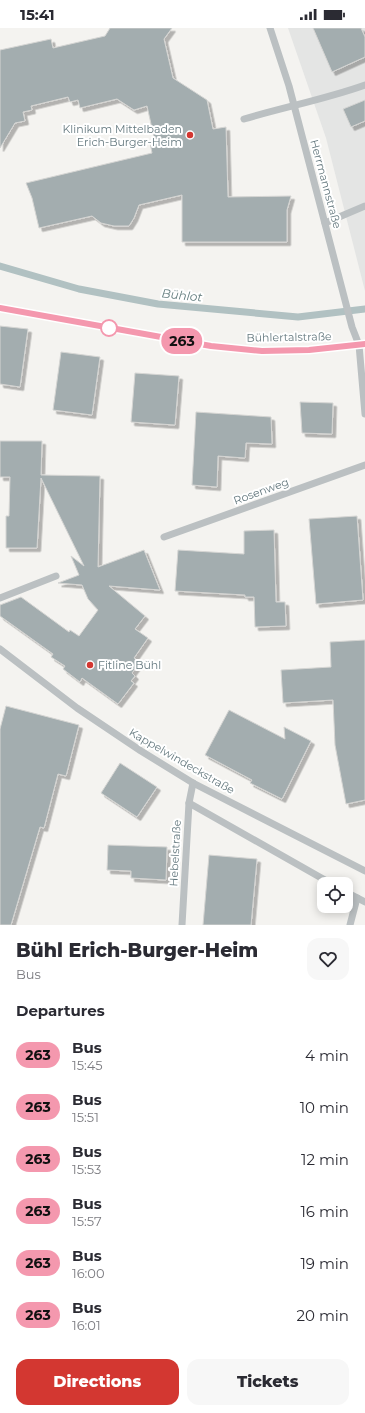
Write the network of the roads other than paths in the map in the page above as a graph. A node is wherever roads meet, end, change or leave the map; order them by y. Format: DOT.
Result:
graph roads {
  1 [pos="270,28"];
  2 [pos="365,84"];
  3 [pos="294,104"];
  4 [pos="244,119"];
  5 [pos="365,206"];
  6 [pos="325,222"];
  7 [pos="0,308"];
  8 [pos="362,345"];
  9 [pos="365,414"];
  10 [pos="365,465"];
  11 [pos="164,537"];
  12 [pos="56,576"];
  13 [pos="0,598"];
  14 [pos="0,649"];
  15 [pos="193,783"];
  16 [pos="189,803"];
  17 [pos="365,871"];
  18 [pos="320,877"];
  19 [pos="353,896"];
  20 [pos="357,898"];
  21 [pos="365,902"];
  22 [pos="182,925"];
  23 [pos="350,925"];
  1 -- 3 [label="street, Herrmannstraße"];
  2 -- 3 [label="street"];
  3 -- 4 [label="street"];
  3 -- 6 [label="street, Herrmannstraße"];
  5 -- 6 [label="street"];
  6 -- 8 [label="street, Herrmannstraße"];
  7 -- 8 [label="street, Bühlertalstraße"];
  8 -- 9 [label="street, Herrmannstraße"];
  10 -- 11 [label="street, Rosenweg"];
  12 -- 13 [label="street"];
  14 -- 15 [label="street, Kappelwindeckstraße"];
  15 -- 16 [label="street, Hebelstraße"];
  15 -- 17 [label="street, Kappelwindeckstraße"];
  16 -- 18 [label="street"];
  16 -- 22 [label="street, Hebelstraße"];
  19 -- 20 [label="street"];
  20 -- 21 [label="street"];
  20 -- 23 [label="street"];
}
